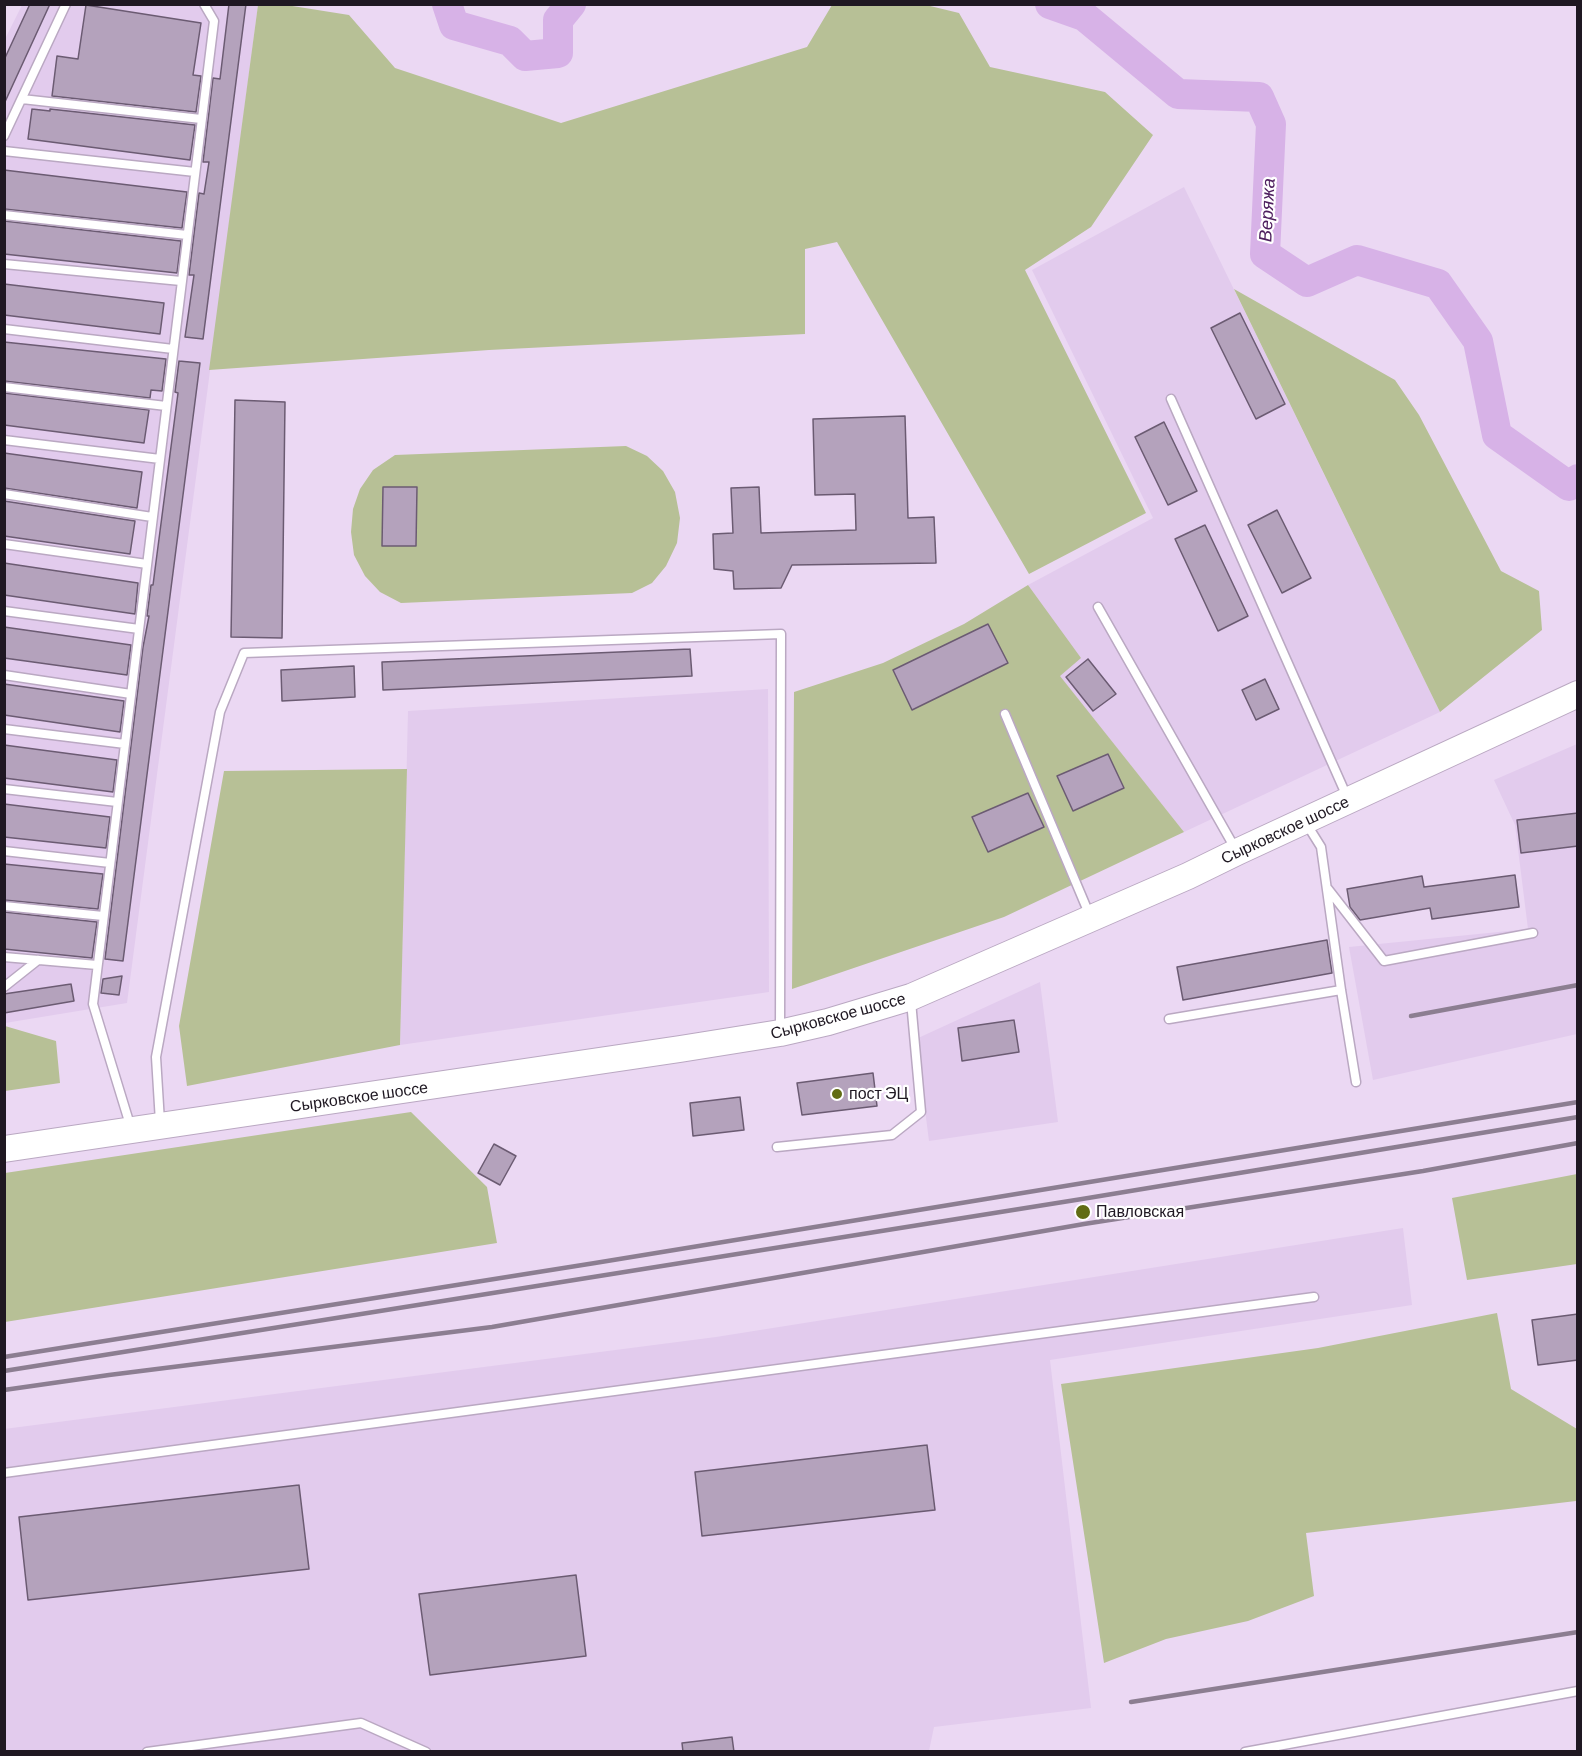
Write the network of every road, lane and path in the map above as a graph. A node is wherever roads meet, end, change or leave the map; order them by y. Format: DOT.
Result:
graph roads {
  1 [pos="66,4"];
  2 [pos="204,4"];
  3 [pos="22,99"];
  4 [pos="201,119"];
  5 [pos="4,136"];
  6 [pos="4,151"];
  7 [pos="195,172"];
  8 [pos="4,215"];
  9 [pos="187,235"];
  10 [pos="4,264"];
  11 [pos="181,281"];
  12 [pos="4,329"];
  13 [pos="173,349"];
  14 [pos="4,387"];
  15 [pos="1171,399"];
  16 [pos="166,406"];
  17 [pos="4,440"];
  18 [pos="160,459"];
  19 [pos="4,494"];
  20 [pos="152,517"];
  21 [pos="4,544"];
  22 [pos="147,564"];
  23 [pos="1098,607"];
  24 [pos="4,611"];
  25 [pos="138,629"];
  26 [pos="4,675"];
  27 [pos="131,694"];
  28 [pos="1578,694"];
  29 [pos="1005,714"];
  30 [pos="4,729"];
  31 [pos="124,744"];
  32 [pos="4,789"];
  33 [pos="1349,800"];
  34 [pos="117,802"];
  35 [pos="1305,820"];
  36 [pos="4,851"];
  37 [pos="1237,852"];
  38 [pos="110,863"];
  39 [pos="1327,887"];
  40 [pos="4,906"];
  41 [pos="103,916"];
  42 [pos="1091,918"];
  43 [pos="1533,933"];
  44 [pos="4,957"];
  45 [pos="38,960"];
  46 [pos="97,965"];
  47 [pos="4,987"];
  48 [pos="1341,990"];
  49 [pos="911,997"];
  50 [pos="1169,1019"];
  51 [pos="780,1033"];
  52 [pos="1356,1082"];
  53 [pos="161,1126"];
  54 [pos="132,1130"];
  55 [pos="777,1147"];
  56 [pos="4,1149"];
  57 [pos="1314,1297"];
  58 [pos="4,1473"];
  59 [pos="1578,1690"];
  60 [pos="147,1752"];
  61 [pos="426,1752"];
  62 [pos="1245,1752"];
  1 -- 3 [label="lane"];
  2 -- 4 [label="lane"];
  3 -- 4 [label="lane"];
  3 -- 5 [label="lane"];
  4 -- 7 [label="lane"];
  6 -- 7 [label="lane"];
  7 -- 9 [label="lane"];
  8 -- 9 [label="lane"];
  9 -- 11 [label="lane"];
  10 -- 11 [label="lane"];
  11 -- 13 [label="lane"];
  12 -- 13 [label="lane"];
  13 -- 16 [label="lane"];
  14 -- 16 [label="lane"];
  15 -- 33 [label="lane"];
  16 -- 18 [label="lane"];
  17 -- 18 [label="lane"];
  18 -- 20 [label="lane"];
  19 -- 20 [label="lane"];
  20 -- 22 [label="lane"];
  21 -- 22 [label="lane"];
  22 -- 25 [label="lane"];
  23 -- 37 [label="lane"];
  24 -- 25 [label="lane"];
  25 -- 27 [label="lane"];
  26 -- 27 [label="lane"];
  27 -- 31 [label="lane"];
  28 -- 33 [label="main road, Сырковское шоссе"];
  29 -- 42 [label="lane"];
  30 -- 31 [label="lane"];
  31 -- 34 [label="lane"];
  32 -- 34 [label="lane"];
  33 -- 35 [label="main road, Сырковское шоссе"];
  34 -- 38 [label="lane"];
  35 -- 37 [label="main road, Сырковское шоссе"];
  35 -- 39 [label="lane"];
  36 -- 38 [label="lane"];
  37 -- 42 [label="main road, Сырковское шоссе"];
  38 -- 41 [label="lane"];
  39 -- 43 [label="lane"];
  39 -- 48 [label="lane"];
  40 -- 41 [label="lane"];
  41 -- 46 [label="lane"];
  42 -- 49 [label="main road, Сырковское шоссе"];
  44 -- 45 [label="lane"];
  45 -- 46 [label="lane"];
  45 -- 47 [label="lane"];
  46 -- 54 [label="lane"];
  48 -- 50 [label="lane"];
  48 -- 52 [label="lane"];
  49 -- 51 [label="main road, Сырковское шоссе"];
  49 -- 55 [label="lane"];
  51 -- 53 [label="main road, Сырковское шоссе"];
  51 -- 53 [label="lane"];
  53 -- 54 [label="main road, Сырковское шоссе"];
  54 -- 56 [label="main road, Сырковское шоссе"];
  57 -- 58 [label="lane"];
  59 -- 62 [label="lane"];
  60 -- 61 [label="lane"];
}
